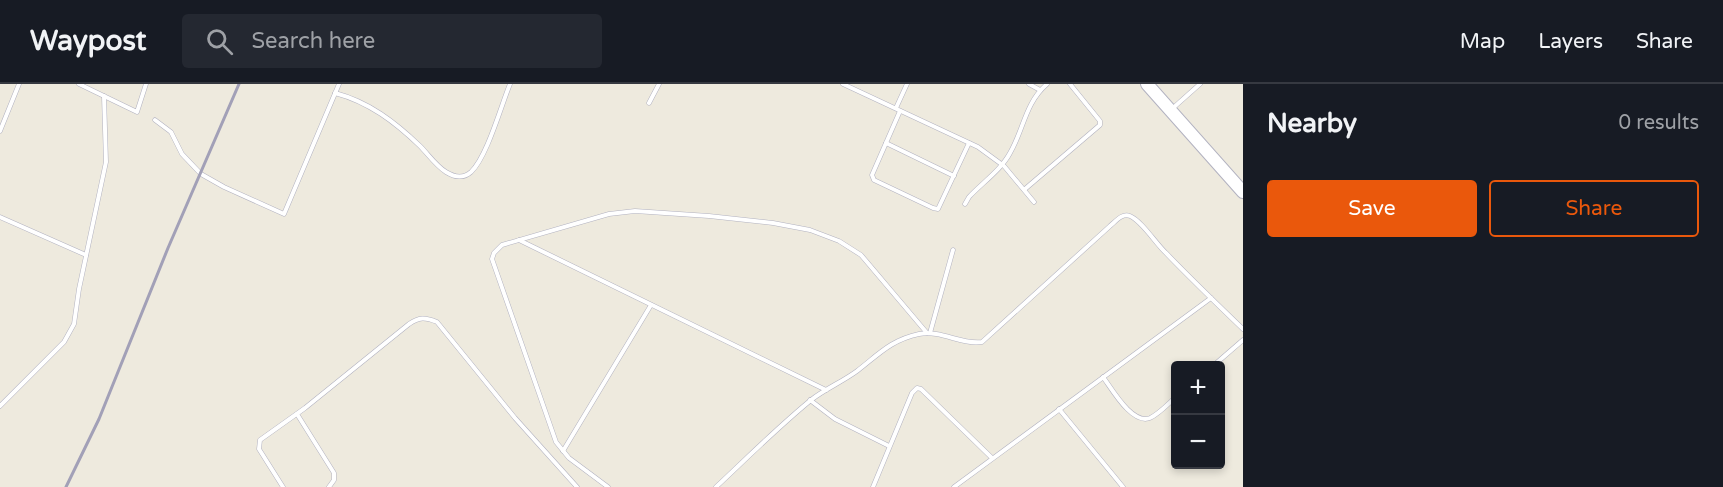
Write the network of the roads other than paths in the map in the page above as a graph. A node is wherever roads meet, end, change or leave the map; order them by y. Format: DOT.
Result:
graph roads {
  1 [pos="19,84"];
  2 [pos="79,84"];
  3 [pos="146,84"];
  4 [pos="339,84"];
  5 [pos="510,84"];
  6 [pos="659,84"];
  7 [pos="843,84"];
  8 [pos="907,84"];
  9 [pos="1029,84"];
  10 [pos="1047,84"];
  11 [pos="1070,84"];
  12 [pos="1147,84"];
  13 [pos="1200,84"];
  14 [pos="1040,90"];
  15 [pos="335,93"];
  16 [pos="104,96"];
  17 [pos="650,104"];
  18 [pos="898,110"];
  19 [pos="1170,110"];
  20 [pos="155,120"];
  21 [pos="0,131"];
  22 [pos="886,143"];
  23 [pos="969,144"];
  24 [pos="1002,164"];
  25 [pos="954,176"];
  26 [pos="1025,189"];
  27 [pos="1243,192"];
  28 [pos="1035,202"];
  29 [pos="965,204"];
  30 [pos="0,217"];
  31 [pos="519,240"];
  32 [pos="953,250"];
  33 [pos="86,255"];
  34 [pos="1210,298"];
  35 [pos="651,304"];
  36 [pos="1243,329"];
  37 [pos="928,333"];
  38 [pos="1243,340"];
  39 [pos="1219,361"];
  40 [pos="1103,377"];
  41 [pos="826,390"];
  42 [pos="810,400"];
  43 [pos="1171,401"];
  44 [pos="0,406"];
  45 [pos="1059,409"];
  46 [pos="297,414"];
  47 [pos="889,446"];
  48 [pos="563,451"];
  49 [pos="992,458"];
  50 [pos="283,487"];
  51 [pos="328,487"];
  52 [pos="576,487"];
  53 [pos="608,487"];
  54 [pos="716,487"];
  55 [pos="873,487"];
  56 [pos="954,487"];
  57 [pos="1123,487"];
  1 -- 21 [label="lane"];
  2 -- 16 [label="lane"];
  3 -- 16 [label="lane"];
  4 -- 15 [label="lane"];
  5 -- 15 [label="lane"];
  6 -- 17 [label="lane"];
  7 -- 18 [label="lane"];
  8 -- 18 [label="lane"];
  9 -- 14 [label="lane"];
  10 -- 14 [label="lane"];
  11 -- 26 [label="lane"];
  12 -- 19 [label="street"];
  13 -- 19 [label="lane"];
  14 -- 24 [label="lane"];
  15 -- 20 [label="lane"];
  16 -- 33 [label="lane"];
  18 -- 22 [label="lane"];
  18 -- 23 [label="lane"];
  19 -- 27 [label="street"];
  22 -- 25 [label="lane"];
  22 -- 25 [label="lane"];
  23 -- 24 [label="lane"];
  23 -- 25 [label="lane"];
  24 -- 26 [label="lane"];
  24 -- 29 [label="lane"];
  26 -- 28 [label="lane"];
  30 -- 33 [label="lane"];
  31 -- 35 [label="lane"];
  31 -- 37 [label="lane"];
  31 -- 48 [label="lane"];
  32 -- 37 [label="lane"];
  33 -- 44 [label="lane"];
  34 -- 36 [label="lane"];
  34 -- 37 [label="lane"];
  34 -- 40 [label="lane"];
  35 -- 41 [label="lane"];
  35 -- 48 [label="lane"];
  37 -- 41 [label="lane"];
  38 -- 39 [label="lane"];
  40 -- 43 [label="lane"];
  40 -- 45 [label="lane"];
  41 -- 42 [label="lane"];
  42 -- 47 [label="lane"];
  42 -- 54 [label="lane"];
  45 -- 49 [label="lane"];
  45 -- 57 [label="lane"];
  46 -- 50 [label="lane"];
  46 -- 51 [label="lane"];
  46 -- 52 [label="lane"];
  47 -- 49 [label="lane"];
  47 -- 55 [label="lane"];
  48 -- 53 [label="lane"];
  49 -- 56 [label="lane"];
}
